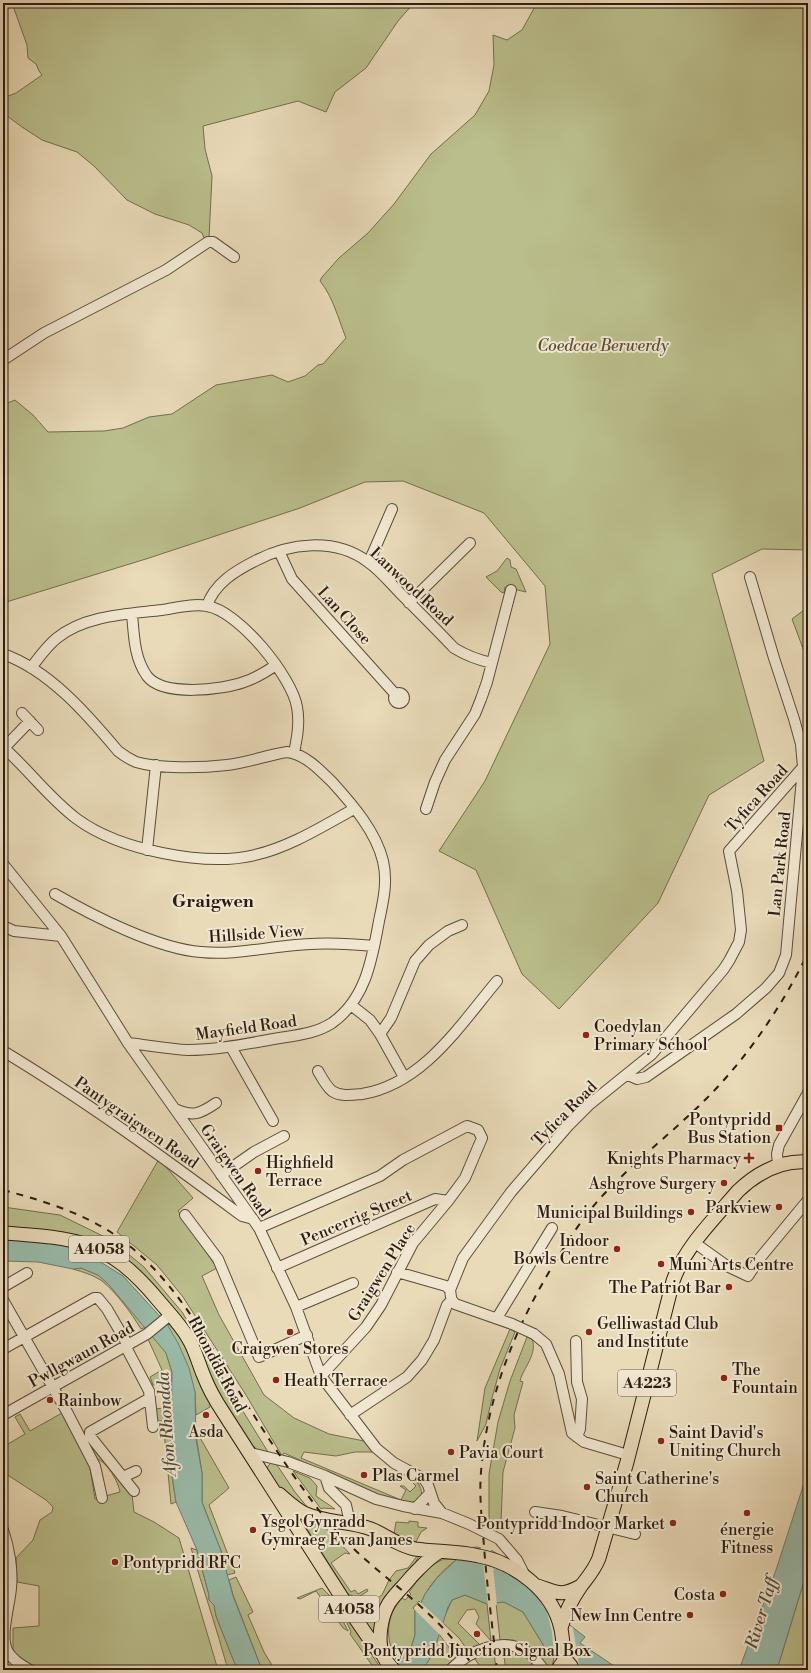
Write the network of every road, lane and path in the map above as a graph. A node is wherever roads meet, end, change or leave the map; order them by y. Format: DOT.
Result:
graph roads {
  1 [pos="234,256"];
  2 [pos="3,360"];
  3 [pos="392,509"];
  4 [pos="470,543"];
  5 [pos="279,551"];
  6 [pos="369,562"];
  7 [pos="750,577"];
  8 [pos="511,590"];
  9 [pos="409,602"];
  10 [pos="207,606"];
  11 [pos="132,614"];
  12 [pos="3,654"];
  13 [pos="492,663"];
  14 [pos="276,665"];
  15 [pos="31,668"];
  16 [pos="396,694"];
  17 [pos="22,713"];
  18 [pos="30,721"];
  19 [pos="38,730"];
  20 [pos="3,748"];
  21 [pos="294,753"];
  22 [pos="156,765"];
  23 [pos="803,767"];
  24 [pos="354,809"];
  25 [pos="426,809"];
  26 [pos="147,850"];
  27 [pos="3,864"];
  28 [pos="55,894"];
  29 [pos="462,925"];
  30 [pos="3,926"];
  31 [pos="61,936"];
  32 [pos="374,946"];
  33 [pos="497,981"];
  34 [pos="353,1002"];
  35 [pos="380,1034"];
  36 [pos="128,1043"];
  37 [pos="231,1046"];
  38 [pos="3,1051"];
  39 [pos="318,1071"];
  40 [pos="628,1075"];
  41 [pos="404,1077"];
  42 [pos="808,1093"];
  43 [pos="216,1103"];
  44 [pos="174,1109"];
  45 [pos="273,1121"];
  46 [pos="284,1136"];
  47 [pos="808,1155"];
  48 [pos="808,1162"];
  49 [pos="778,1165"];
  50 [pos="221,1175"];
  51 [pos="808,1200"];
  52 [pos="448,1201"];
  53 [pos="185,1215"];
  54 [pos="253,1220"];
  55 [pos="259,1228"];
  56 [pos="552,1228"];
  57 [pos="3,1233"];
  58 [pos="695,1243"];
  59 [pos="277,1268"];
  60 [pos="397,1272"];
  61 [pos="27,1273"];
  62 [pos="353,1283"];
  63 [pos="3,1287"];
  64 [pos="451,1295"];
  65 [pos="3,1300"];
  66 [pos="296,1307"];
  67 [pos="168,1317"];
  68 [pos="497,1318"];
  69 [pos="306,1335"];
  70 [pos="24,1337"];
  71 [pos="576,1341"];
  72 [pos="127,1345"];
  73 [pos="3,1349"];
  74 [pos="321,1376"];
  75 [pos="52,1387"];
  76 [pos="150,1398"];
  77 [pos="3,1415"];
  78 [pos="350,1415"];
  79 [pos="152,1428"];
  80 [pos="577,1438"];
  81 [pos="250,1453"];
  82 [pos="628,1455"];
  83 [pos="270,1457"];
  84 [pos="136,1471"];
  85 [pos="261,1471"];
  86 [pos="325,1476"];
  87 [pos="123,1477"];
  88 [pos="270,1487"];
  89 [pos="134,1491"];
  90 [pos="430,1493"];
  91 [pos="102,1498"];
  92 [pos="415,1509"];
  93 [pos="535,1512"];
  94 [pos="442,1513"];
  95 [pos="350,1523"];
  96 [pos="608,1527"];
  97 [pos="3,1532"];
  98 [pos="634,1534"];
  99 [pos="439,1552"];
  100 [pos="524,1573"];
  101 [pos="7,1581"];
  102 [pos="581,1586"];
  103 [pos="541,1587"];
  104 [pos="562,1624"];
  105 [pos="4,1649"];
  106 [pos="383,1655"];
  107 [pos="562,1665"];
  108 [pos="538,1667"];
  109 [pos="392,1668"];
  110 [pos="30,1670"];
  111 [pos="450,1670"];
  112 [pos="572,1670"];
  1 -- 2 [label="street"];
  3 -- 6 [label="street"];
  4 -- 9 [label="street"];
  5 -- 6 [label="street, Lanwood Road"];
  5 -- 10 [label="street, Lanwood Road"];
  5 -- 16 [label="street, Lan Close"];
  6 -- 9 [label="street, Lanwood Road"];
  7 -- 23 [label="street, Lan Park Road"];
  8 -- 13 [label="street"];
  9 -- 13 [label="street, Lanwood Road"];
  10 -- 11 [label="street"];
  10 -- 14 [label="street"];
  11 -- 14 [label="street"];
  11 -- 15 [label="street"];
  12 -- 15 [label="street"];
  13 -- 25 [label="street"];
  14 -- 21 [label="street"];
  15 -- 22 [label="street"];
  17 -- 18 [label="street"];
  18 -- 19 [label="street"];
  18 -- 20 [label="street"];
  20 -- 26 [label="street"];
  21 -- 22 [label="street"];
  21 -- 24 [label="street"];
  22 -- 26 [label="street"];
  23 -- 40 [label="street, Tyfica Road"];
  23 -- 40 [label="street, Lan Park Road"];
  24 -- 26 [label="street"];
  24 -- 32 [label="street"];
  27 -- 31 [label="street, Graigwen Road"];
  28 -- 32 [label="street, Hillside View"];
  29 -- 35 [label="street"];
  30 -- 31 [label="street"];
  31 -- 36 [label="street, Graigwen Road"];
  32 -- 34 [label="street"];
  33 -- 41 [label="street"];
  34 -- 35 [label="street"];
  34 -- 37 [label="street, Mayfield Road"];
  35 -- 41 [label="street"];
  36 -- 37 [label="street, Mayfield Road"];
  36 -- 44 [label="street, Graigwen Road"];
  37 -- 45 [label="street"];
  38 -- 54 [label="street, Pantygraigwen Road"];
  39 -- 41 [label="street"];
  40 -- 64 [label="street, Tyfica Road"];
  42 -- 49 [label="street"];
  43 -- 44 [label="street"];
  44 -- 50 [label="street, Graigwen Road"];
  46 -- 50 [label="street"];
  47 -- 49 [label="main road"];
  48 -- 49 [label="main road, A4223"];
  49 -- 58 [label="main road, A4223"];
  50 -- 54 [label="street, Graigwen Road"];
  51 -- 58 [label="street"];
  52 -- 55 [label="street, Graigwen Place"];
  52 -- 59 [label="street, Pencerrig Street"];
  52 -- 60 [label="street, Graigwen Place"];
  53 -- 69 [label="street"];
  54 -- 55 [label="street, Graigwen Road"];
  55 -- 59 [label="street, Graigwen Road"];
  56 -- 68 [label="street"];
  57 -- 67 [label="main road, Rhondda Road / A4058"];
  58 -- 82 [label="main road, A4223"];
  59 -- 66 [label="street, Graigwen Road"];
  60 -- 64 [label="street"];
  60 -- 74 [label="street, Graigwen Place"];
  61 -- 63 [label="street"];
  62 -- 66 [label="street"];
  64 -- 68 [label="street"];
  64 -- 78 [label="street, Tyfica Road"];
  65 -- 70 [label="street"];
  66 -- 69 [label="street, Graigwen Road"];
  67 -- 72 [label="street, Pwllgwaun Road"];
  67 -- 81 [label="main road, Rhondda Road / A4058"];
  68 -- 80 [label="street, bridge"];
  69 -- 74 [label="street, Graigwen Road"];
  70 -- 72 [label="street"];
  70 -- 73 [label="street"];
  70 -- 75 [label="street"];
  71 -- 80 [label="street"];
  72 -- 75 [label="street, Pwllgwaun Road"];
  72 -- 76 [label="street"];
  74 -- 78 [label="street, Graigwen Road"];
  75 -- 77 [label="street, Pwllgwaun Road"];
  75 -- 91 [label="street"];
  76 -- 79 [label="street"];
  76 -- 87 [label="street"];
  78 -- 90 [label="street, Graigwen Road"];
  80 -- 82 [label="street"];
  81 -- 83 [label="street"];
  81 -- 85 [label="main road, Rhondda Road / A4058"];
  82 -- 96 [label="main road, A4223"];
  83 -- 85 [label="street"];
  83 -- 86 [label="street"];
  84 -- 87 [label="street"];
  85 -- 88 [label="main road, Rhondda Road / A4058"];
  86 -- 92 [label="street"];
  86 -- 95 [label="street"];
  87 -- 89 [label="street"];
  88 -- 95 [label="main road, A4058"];
  88 -- 106 [label="main road, Rhondda Road / A4058"];
  90 -- 92 [label="street"];
  90 -- 94 [label="street, Graigwen Road"];
  92 -- 94 [label="street"];
  93 -- 96 [label="street"];
  94 -- 100 [label="street"];
  95 -- 99 [label="main road, A4058"];
  96 -- 98 [label="street"];
  96 -- 102 [label="main road, A4223"];
  97 -- 101 [label="street"];
  99 -- 100 [label="main road"];
  99 -- 106 [label="main road"];
  100 -- 103 [label="main road"];
  101 -- 105 [label="street"];
  102 -- 103 [label="main road, A4223"];
  102 -- 104 [label="main road, A4223"];
  103 -- 104 [label="main road"];
  104 -- 107 [label="main road"];
  105 -- 110 [label="street"];
  106 -- 109 [label="main road, Rhondda Road"];
  107 -- 112 [label="main road"];
  108 -- 111 [label="street"];
}
